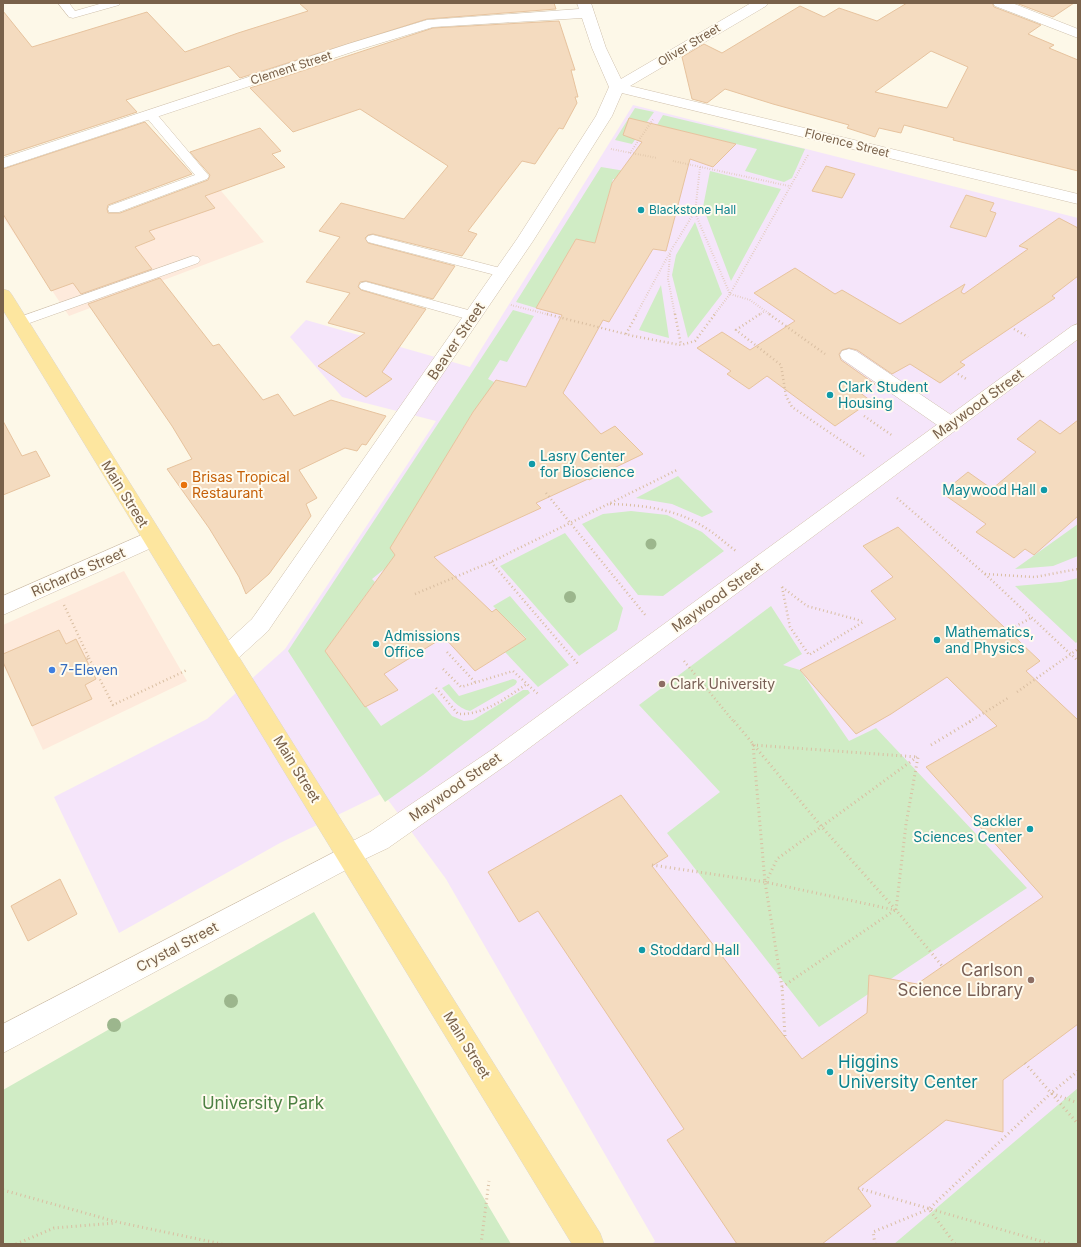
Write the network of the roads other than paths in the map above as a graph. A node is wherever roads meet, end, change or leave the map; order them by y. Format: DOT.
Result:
graph roads {
  1 [pos="63,3"];
  2 [pos="115,3"];
  3 [pos="761,3"];
  4 [pos="1000,3"];
  5 [pos="585,8"];
  6 [pos="1078,34"];
  7 [pos="617,87"];
  8 [pos="151,115"];
  9 [pos="3,163"];
  10 [pos="1078,199"];
  11 [pos="114,209"];
  12 [pos="373,239"];
  13 [pos="193,260"];
  14 [pos="503,273"];
  15 [pos="366,286"];
  16 [pos="10,312"];
  17 [pos="474,316"];
  18 [pos="1078,330"];
  19 [pos="849,355"];
  20 [pos="950,424"];
  21 [pos="153,538"];
  22 [pos="3,606"];
  23 [pos="226,656"];
  24 [pos="350,855"];
  25 [pos="3,1039"];
  26 [pos="589,1244"];
  1 -- 2 [label="lane"];
  3 -- 7 [label="street, Oliver Street"];
  4 -- 6 [label="street"];
  5 -- 7 [label="street"];
  5 -- 8 [label="street, Clement Street"];
  7 -- 10 [label="street, Florence Street"];
  7 -- 14 [label="street, Beaver Street"];
  8 -- 9 [label="street, Clement Street"];
  8 -- 11 [label="lane"];
  12 -- 14 [label="lane"];
  13 -- 16 [label="lane"];
  14 -- 17 [label="street, Beaver Street"];
  15 -- 17 [label="lane"];
  16 -- 21 [label="main road, Main Street"];
  17 -- 23 [label="street, Beaver Street"];
  18 -- 20 [label="street, Maywood Street"];
  19 -- 20 [label="street"];
  20 -- 24 [label="street, Maywood Street"];
  21 -- 22 [label="street, Richards Street"];
  21 -- 23 [label="main road, Main Street"];
  23 -- 24 [label="main road, Main Street"];
  24 -- 25 [label="street, Crystal Street"];
  24 -- 26 [label="main road, Main Street"];
}
